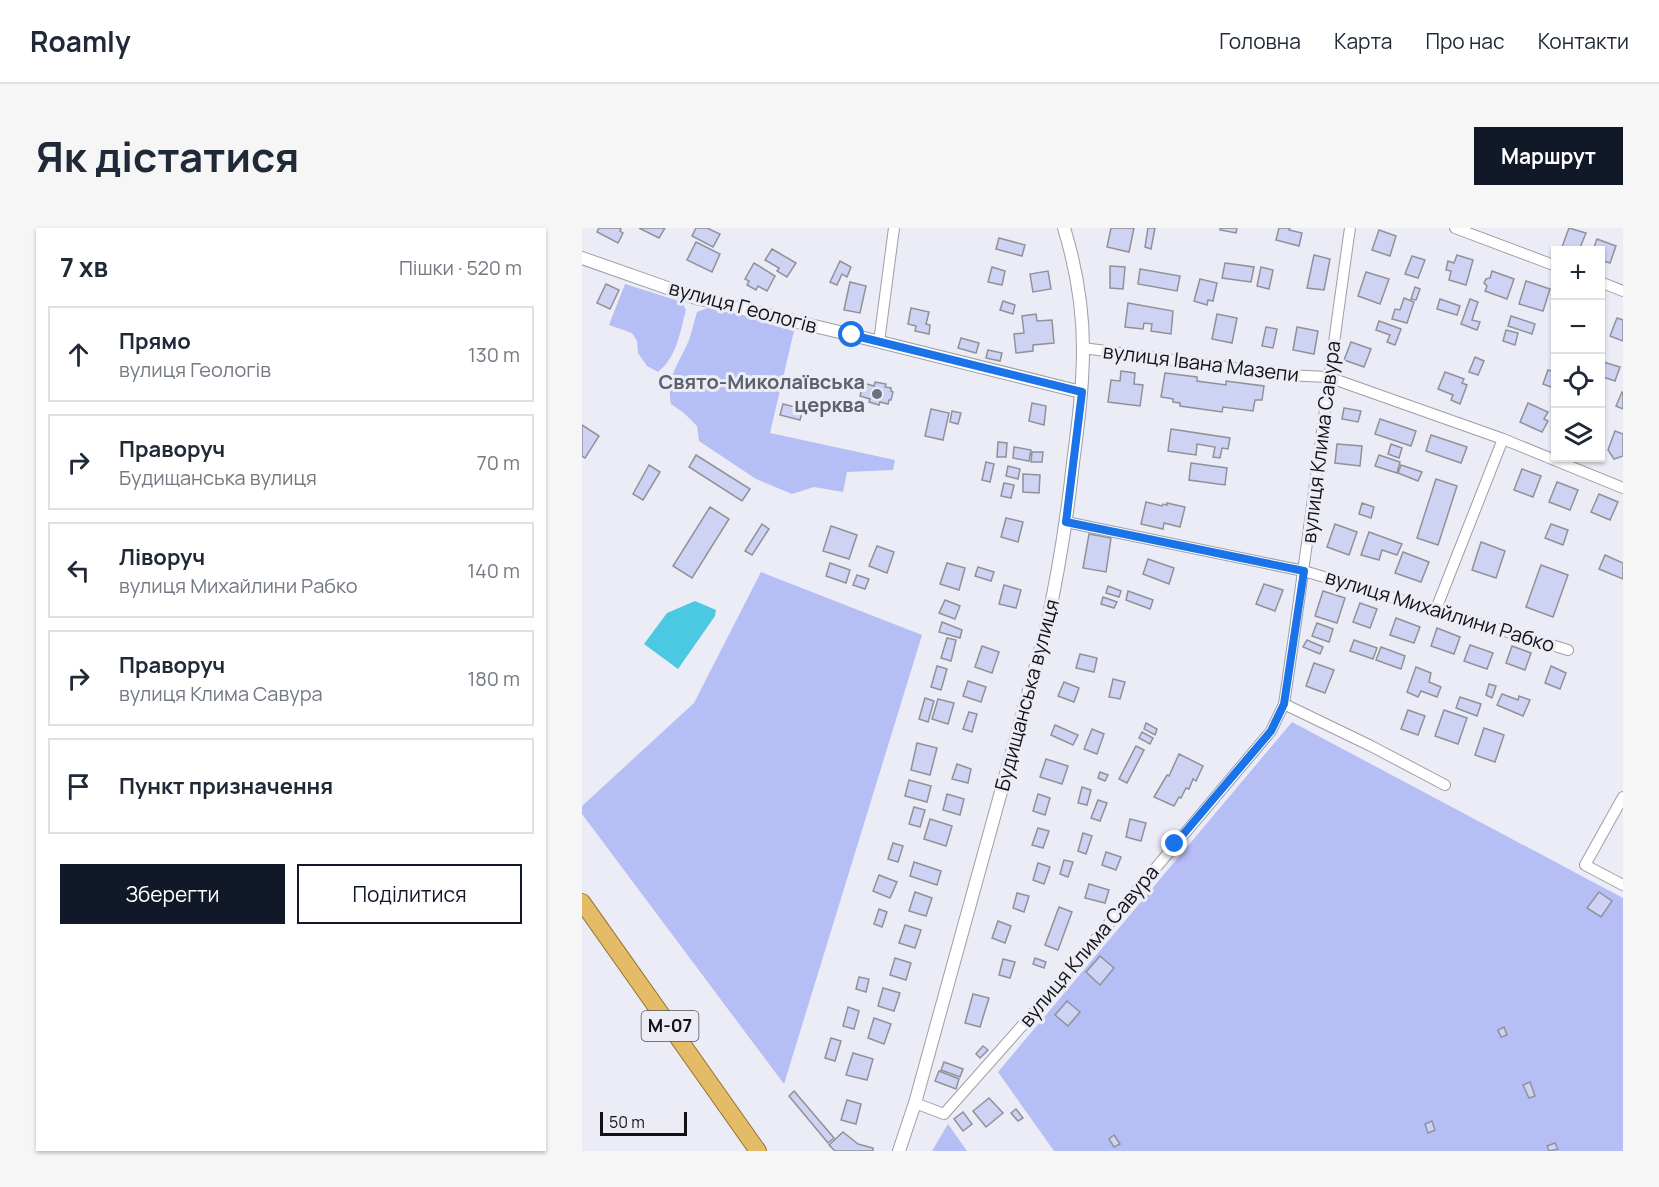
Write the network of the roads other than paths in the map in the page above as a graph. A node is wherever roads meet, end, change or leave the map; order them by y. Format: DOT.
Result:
graph roads {
  1 [pos="894,228"];
  2 [pos="1064,228"];
  3 [pos="1350,228"];
  4 [pos="1455,228"];
  5 [pos="582,258"];
  6 [pos="1551,264"];
  7 [pos="1605,284"];
  8 [pos="1623,291"];
  9 [pos="879,342"];
  10 [pos="1083,348"];
  11 [pos="1328,377"];
  12 [pos="1082,392"];
  13 [pos="1503,439"];
  14 [pos="1623,488"];
  15 [pos="1066,522"];
  16 [pos="1304,571"];
  17 [pos="1436,609"];
  18 [pos="1568,650"];
  19 [pos="1284,704"];
  20 [pos="1445,785"];
  21 [pos="1623,797"];
  22 [pos="1623,885"];
  23 [pos="582,902"];
  24 [pos="915,1103"];
  25 [pos="758,1151"];
  26 [pos="899,1151"];
  1 -- 9 [label="street"];
  2 -- 10 [label="street, Будищанська вулиця"];
  3 -- 11 [label="street, вулиця Клима Савура"];
  4 -- 6 [label="street"];
  5 -- 9 [label="street, вулиця Геологів"];
  7 -- 8 [label="street"];
  9 -- 12 [label="street, вулиця Геологів"];
  10 -- 11 [label="street, вулиця Івана Мазепи"];
  10 -- 12 [label="street, Будищанська вулиця"];
  11 -- 13 [label="street, вулиця Івана Мазепи"];
  11 -- 16 [label="street, вулиця Клима Савура"];
  12 -- 15 [label="street, Будищанська вулиця"];
  13 -- 14 [label="street, вулиця Івана Мазепи"];
  13 -- 17 [label="street"];
  15 -- 16 [label="street, вулиця Михайлини Рабко"];
  15 -- 24 [label="street, Будищанська вулиця"];
  16 -- 17 [label="street, вулиця Михайлини Рабко"];
  16 -- 19 [label="street, вулиця Клима Савура"];
  17 -- 18 [label="street, вулиця Михайлини Рабко"];
  19 -- 20 [label="street"];
  19 -- 24 [label="street, вулиця Клима Савура"];
  21 -- 22 [label="street"];
  23 -- 25 [label="highway, М-07"];
  24 -- 26 [label="street, Будищанська вулиця"];
}
